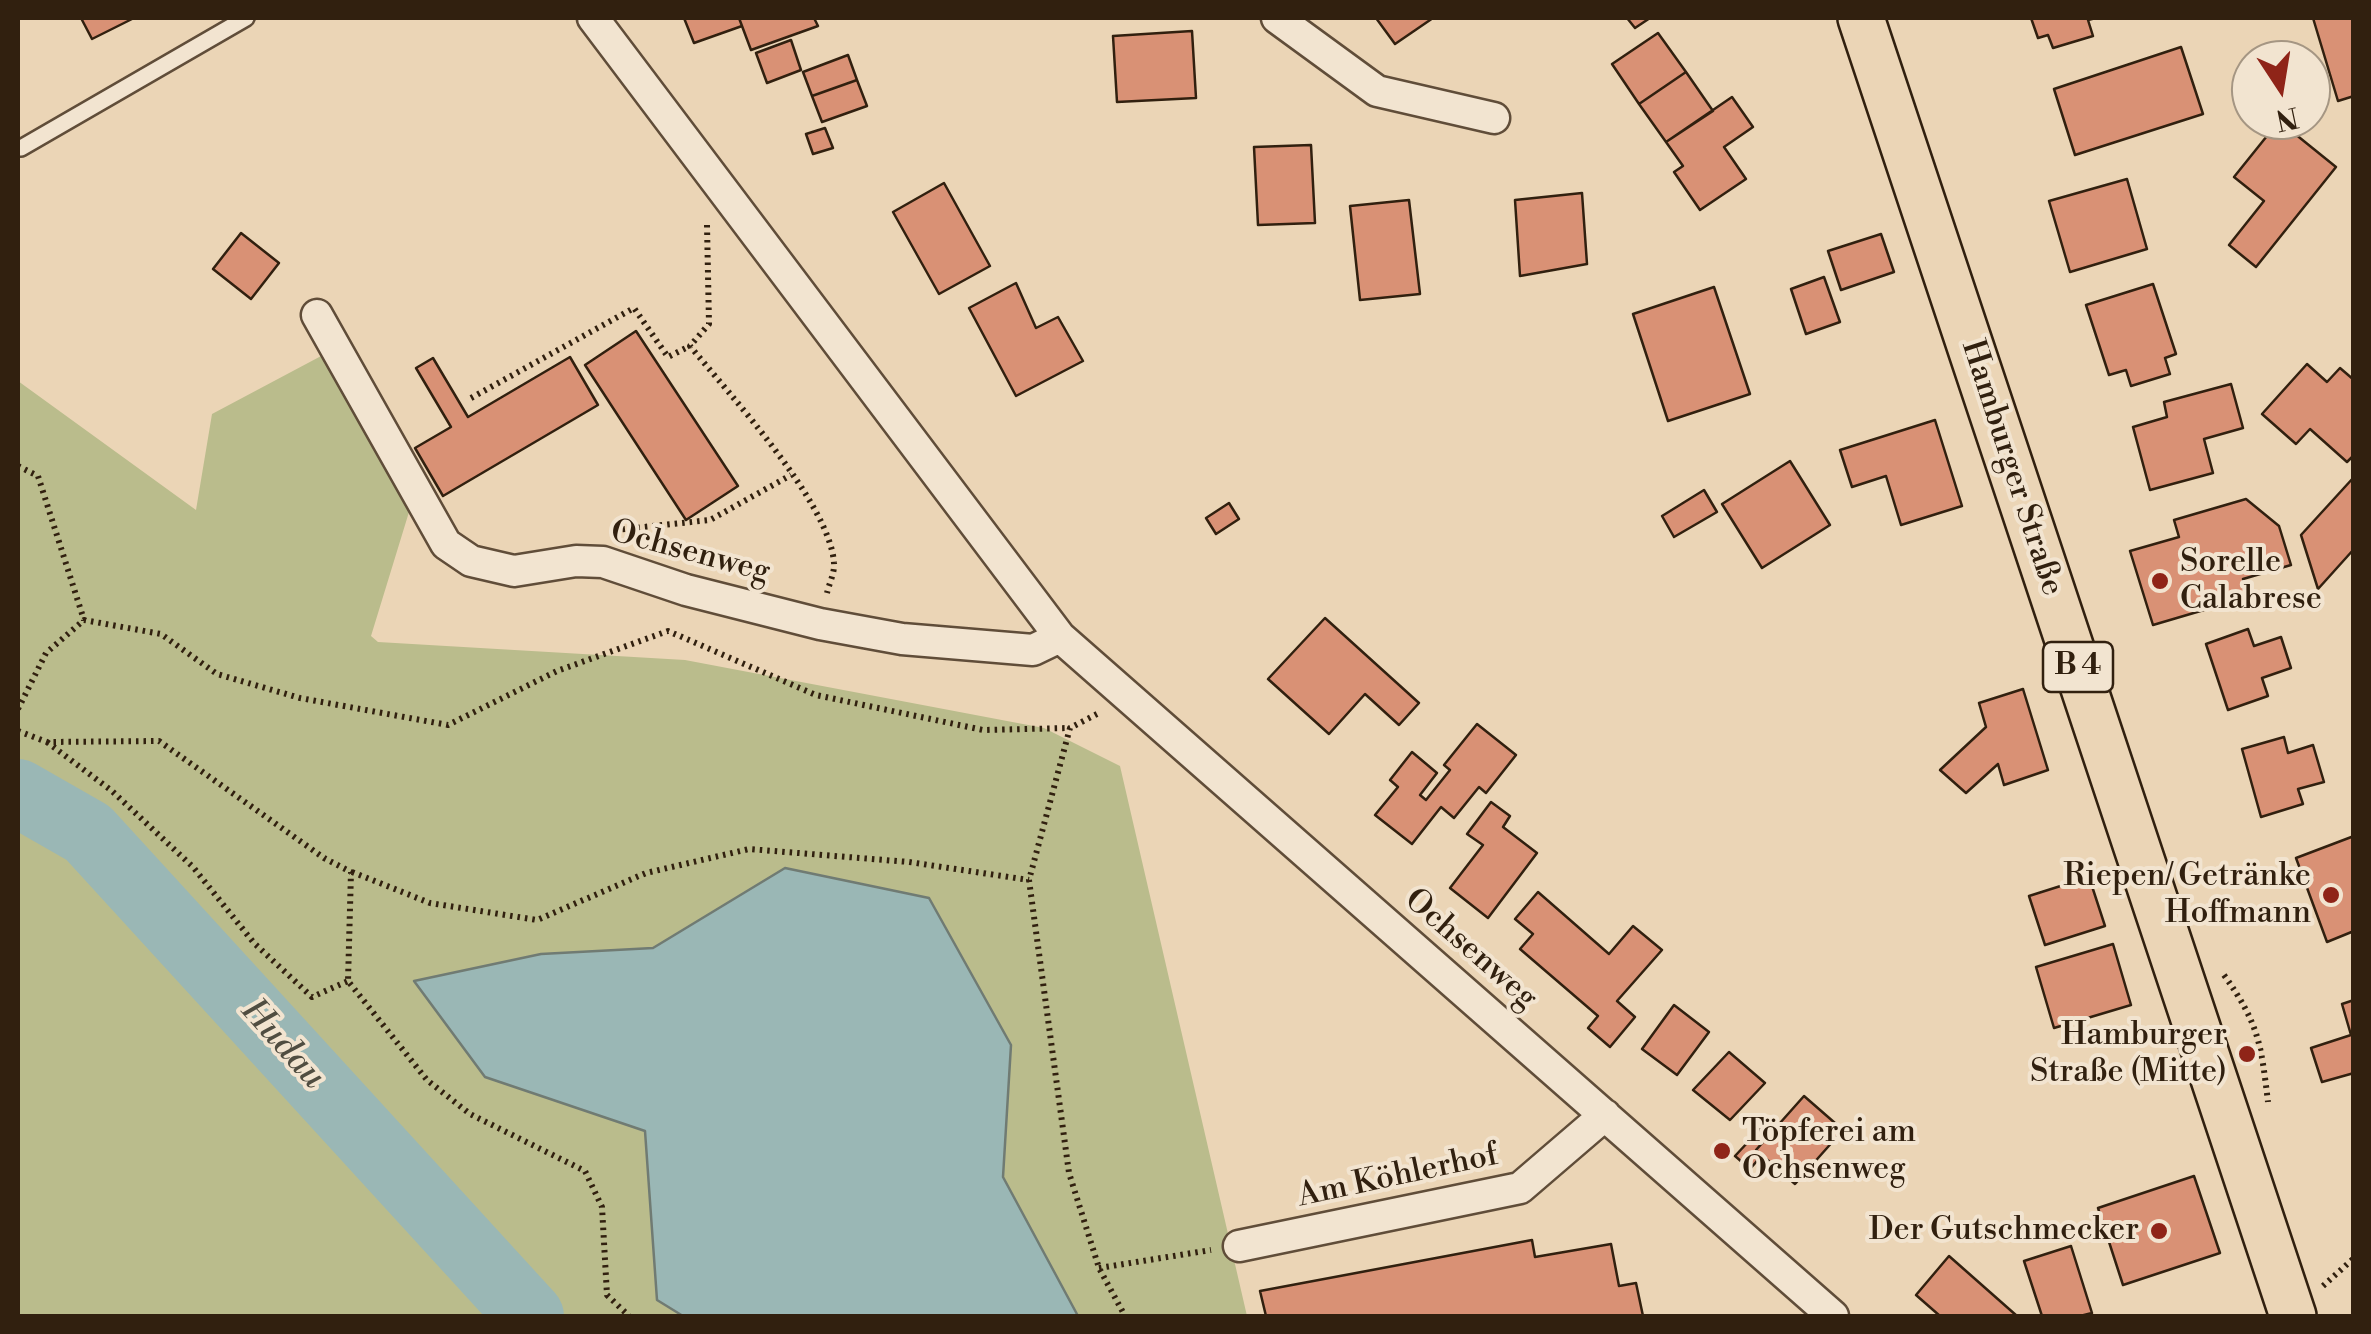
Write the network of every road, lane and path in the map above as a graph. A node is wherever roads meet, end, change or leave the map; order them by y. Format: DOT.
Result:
graph roads {
  1 [pos="246,18"];
  2 [pos="593,18"];
  3 [pos="1277,18"];
  4 [pos="1861,18"];
  5 [pos="1494,118"];
  6 [pos="21,148"];
  7 [pos="729,199"];
  8 [pos="317,315"];
  9 [pos="690,346"];
  10 [pos="471,398"];
  11 [pos="18,466"];
  12 [pos="791,474"];
  13 [pos="602,532"];
  14 [pos="84,620"];
  15 [pos="820,624"];
  16 [pos="1060,637"];
  17 [pos="1128,698"];
  18 [pos="18,709"];
  19 [pos="1070,728"];
  20 [pos="18,731"];
  21 [pos="46,742"];
  22 [pos="351,872"];
  23 [pos="1028,880"];
  24 [pos="348,981"];
  25 [pos="1605,1115"];
  26 [pos="1238,1246"];
  27 [pos="1099,1268"];
  28 [pos="629,1316"];
  29 [pos="1126,1316"];
  30 [pos="1833,1316"];
  31 [pos="2293,1316"];
  1 -- 6 [label="lane"];
  2 -- 7 [label="street, Ochsenweg"];
  3 -- 5 [label="street"];
  4 -- 31 [label="main road, Hamburger Straße / B 4"];
  7 -- 9 [label="path"];
  7 -- 16 [label="street, Ochsenweg"];
  8 -- 15 [label="street, Ochsenweg"];
  9 -- 10 [label="path"];
  9 -- 12 [label="path"];
  11 -- 14 [label="path"];
  12 -- 13 [label="path"];
  12 -- 15 [label="path"];
  14 -- 18 [label="path"];
  14 -- 19 [label="path"];
  15 -- 16 [label="street, Ochsenweg"];
  16 -- 17 [label="street, Ochsenweg"];
  17 -- 19 [label="path"];
  17 -- 25 [label="street, Ochsenweg"];
  19 -- 23 [label="path"];
  20 -- 21 [label="path"];
  21 -- 22 [label="path"];
  21 -- 24 [label="path"];
  22 -- 23 [label="path"];
  22 -- 24 [label="path"];
  23 -- 27 [label="path"];
  24 -- 28 [label="path"];
  25 -- 26 [label="street, Am Köhlerhof"];
  25 -- 30 [label="street, Ochsenweg"];
  26 -- 27 [label="path"];
  27 -- 29 [label="path"];
}
